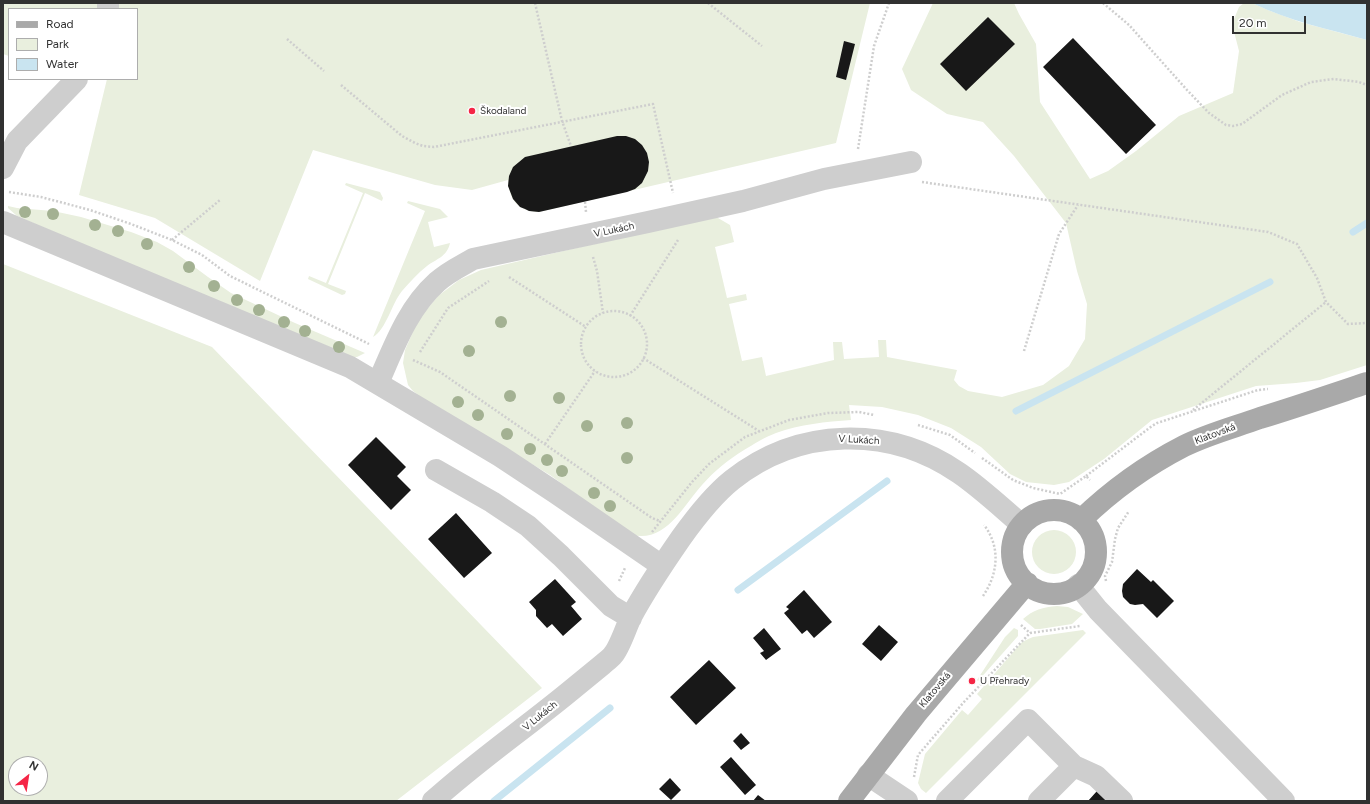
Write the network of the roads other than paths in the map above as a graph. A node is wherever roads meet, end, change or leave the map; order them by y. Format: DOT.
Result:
graph roads {
  1 [pos="76,80"];
  2 [pos="3,168"];
  3 [pos="914,172"];
  4 [pos="3,222"];
  5 [pos="378,383"];
  6 [pos="1367,383"];
  7 [pos="436,470"];
  8 [pos="1081,520"];
  9 [pos="1022,525"];
  10 [pos="662,566"];
  11 [pos="1027,583"];
  12 [pos="1078,585"];
  13 [pos="630,618"];
  14 [pos="1074,766"];
  15 [pos="868,775"];
  16 [pos="433,801"];
  17 [pos="849,801"];
  18 [pos="907,801"];
  19 [pos="947,801"];
  20 [pos="1039,801"];
  21 [pos="1122,801"];
  22 [pos="1284,801"];
  1 -- 2 [label="street"];
  3 -- 5 [label="street, V Lukách"];
  4 -- 5 [label="street"];
  5 -- 10 [label="street"];
  6 -- 8 [label="main road, Klatovská"];
  7 -- 13 [label="street"];
  8 -- 9 [label="main road"];
  8 -- 12 [label="main road"];
  9 -- 10 [label="street, V Lukách"];
  9 -- 11 [label="main road"];
  10 -- 13 [label="street, V Lukách"];
  11 -- 12 [label="main road"];
  11 -- 15 [label="main road, Klatovská"];
  12 -- 22 [label="street"];
  13 -- 16 [label="street, V Lukách"];
  14 -- 19 [label="street"];
  14 -- 20 [label="street"];
  14 -- 21 [label="street"];
  15 -- 17 [label="main road, Klatovská"];
  15 -- 18 [label="street"];
}
